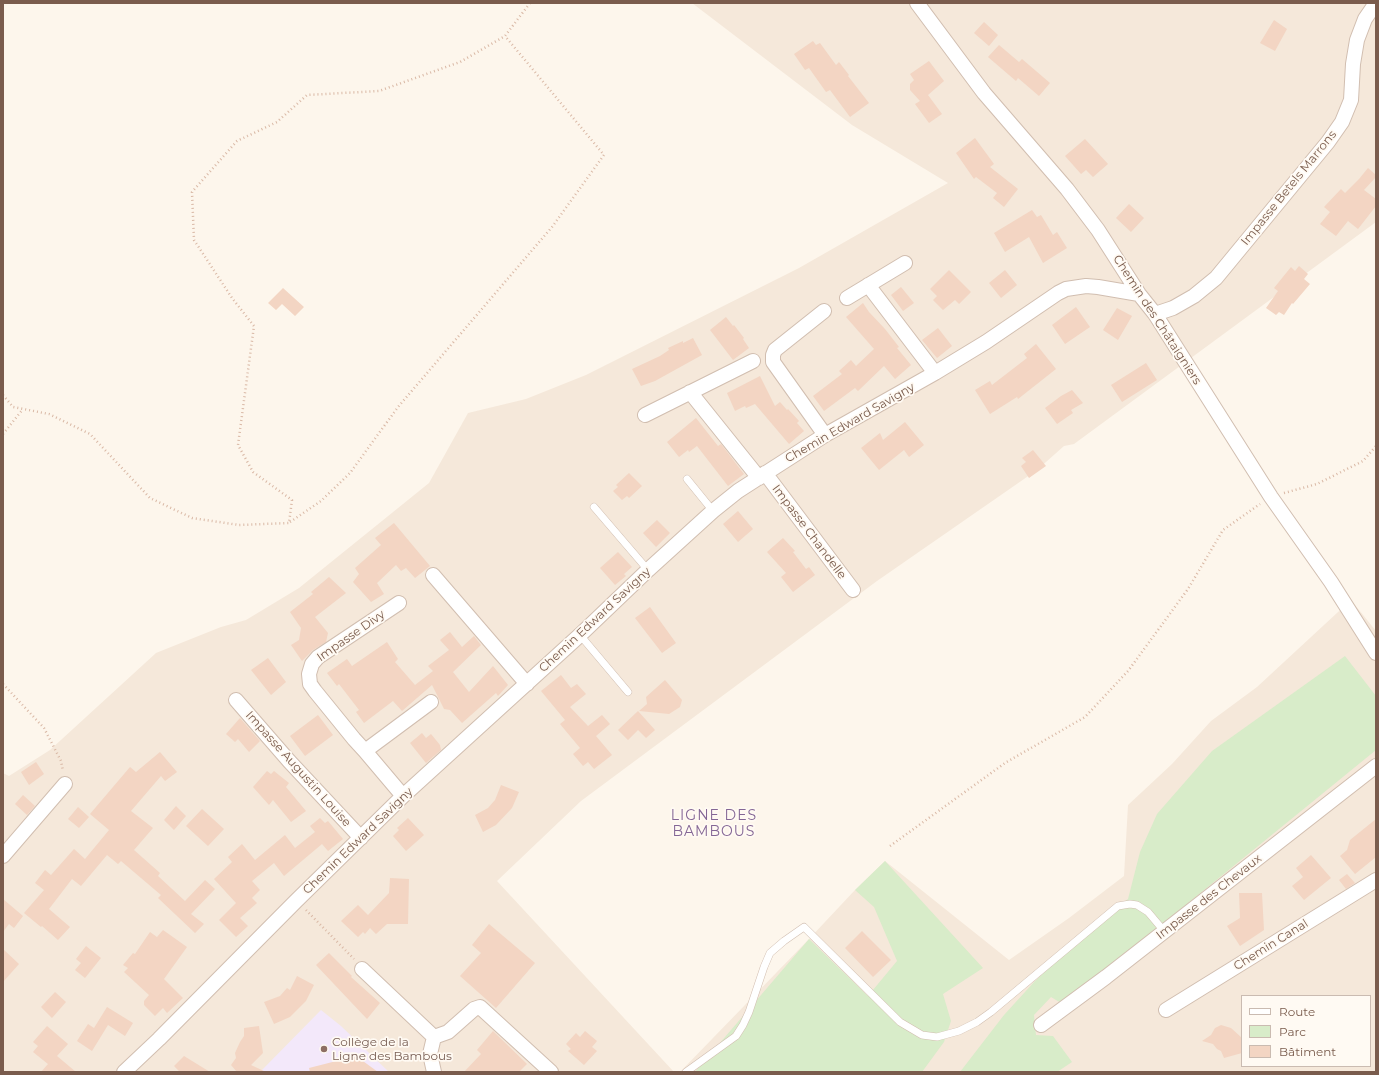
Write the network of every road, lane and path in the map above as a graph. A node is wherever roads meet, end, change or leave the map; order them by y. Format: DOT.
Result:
graph roads {
  1 [pos="530,3"];
  2 [pos="917,3"];
  3 [pos="1376,3"];
  4 [pos="505,36"];
  5 [pos="905,263"];
  6 [pos="868,286"];
  7 [pos="1139,294"];
  8 [pos="847,298"];
  9 [pos="824,311"];
  10 [pos="1155,314"];
  11 [pos="753,361"];
  12 [pos="935,373"];
  13 [pos="690,392"];
  14 [pos="3,395"];
  15 [pos="23,409"];
  16 [pos="645,415"];
  17 [pos="3,434"];
  18 [pos="825,435"];
  19 [pos="1376,446"];
  20 [pos="762,476"];
  21 [pos="687,479"];
  22 [pos="1271,497"];
  23 [pos="594,507"];
  24 [pos="713,510"];
  25 [pos="289,523"];
  26 [pos="648,570"];
  27 [pos="432,575"];
  28 [pos="853,590"];
  29 [pos="399,603"];
  30 [pos="580,635"];
  31 [pos="1376,653"];
  32 [pos="3,684"];
  33 [pos="527,684"];
  34 [pos="628,692"];
  35 [pos="236,700"];
  36 [pos="431,702"];
  37 [pos="366,751"];
  38 [pos="1376,766"];
  39 [pos="65,784"];
  40 [pos="403,796"];
  41 [pos="361,838"];
  42 [pos="890,846"];
  43 [pos="3,856"];
  44 [pos="1376,880"];
  45 [pos="296,901"];
  46 [pos="1164,931"];
  47 [pos="362,969"];
  48 [pos="1166,1010"];
  49 [pos="1041,1025"];
  50 [pos="434,1037"];
  51 [pos="124,1072"];
  52 [pos="434,1072"];
  53 [pos="551,1072"];
  54 [pos="686,1072"];
  1 -- 4 [label="path"];
  2 -- 7 [label="street, Chemin des Châtaigniers"];
  3 -- 10 [label="street, Impasse Betels Marrons"];
  4 -- 25 [label="path"];
  4 -- 25 [label="path"];
  5 -- 6 [label="street"];
  6 -- 8 [label="street"];
  6 -- 12 [label="street"];
  7 -- 10 [label="street, Chemin des Châtaigniers"];
  7 -- 12 [label="street, Chemin Edward Savigny"];
  9 -- 18 [label="street"];
  10 -- 22 [label="street, Chemin des Châtaigniers"];
  11 -- 13 [label="street"];
  12 -- 18 [label="street, Chemin Edward Savigny"];
  13 -- 16 [label="street"];
  13 -- 20 [label="street, Impasse Chandelle"];
  14 -- 15 [label="path"];
  15 -- 17 [label="path"];
  15 -- 25 [label="path"];
  18 -- 20 [label="street, Chemin Edward Savigny"];
  19 -- 22 [label="path"];
  20 -- 24 [label="street, Chemin Edward Savigny"];
  20 -- 28 [label="street, Impasse Chandelle"];
  21 -- 24 [label="lane"];
  22 -- 31 [label="street, Chemin des Châtaigniers"];
  22 -- 42 [label="path"];
  23 -- 26 [label="lane"];
  24 -- 26 [label="street, Chemin Edward Savigny"];
  26 -- 30 [label="street, Chemin Edward Savigny"];
  27 -- 33 [label="street"];
  29 -- 37 [label="street, Impasse Divy"];
  30 -- 33 [label="street, Chemin Edward Savigny"];
  30 -- 34 [label="lane"];
  32 -- 39 [label="path"];
  33 -- 40 [label="street, Chemin Edward Savigny"];
  35 -- 41 [label="street, Impasse Augustin Louise"];
  36 -- 37 [label="street"];
  37 -- 40 [label="street, Impasse Divy"];
  38 -- 46 [label="street, Impasse des Chevaux"];
  39 -- 43 [label="street"];
  40 -- 41 [label="street, Chemin Edward Savigny"];
  41 -- 45 [label="street, Chemin Edward Savigny"];
  44 -- 48 [label="street, Chemin Canal"];
  45 -- 47 [label="path"];
  45 -- 51 [label="street, Chemin Edward Savigny"];
  46 -- 49 [label="street, Impasse des Chevaux"];
  46 -- 54 [label="lane"];
  47 -- 50 [label="street"];
  50 -- 52 [label="street"];
  50 -- 53 [label="street"];
}
